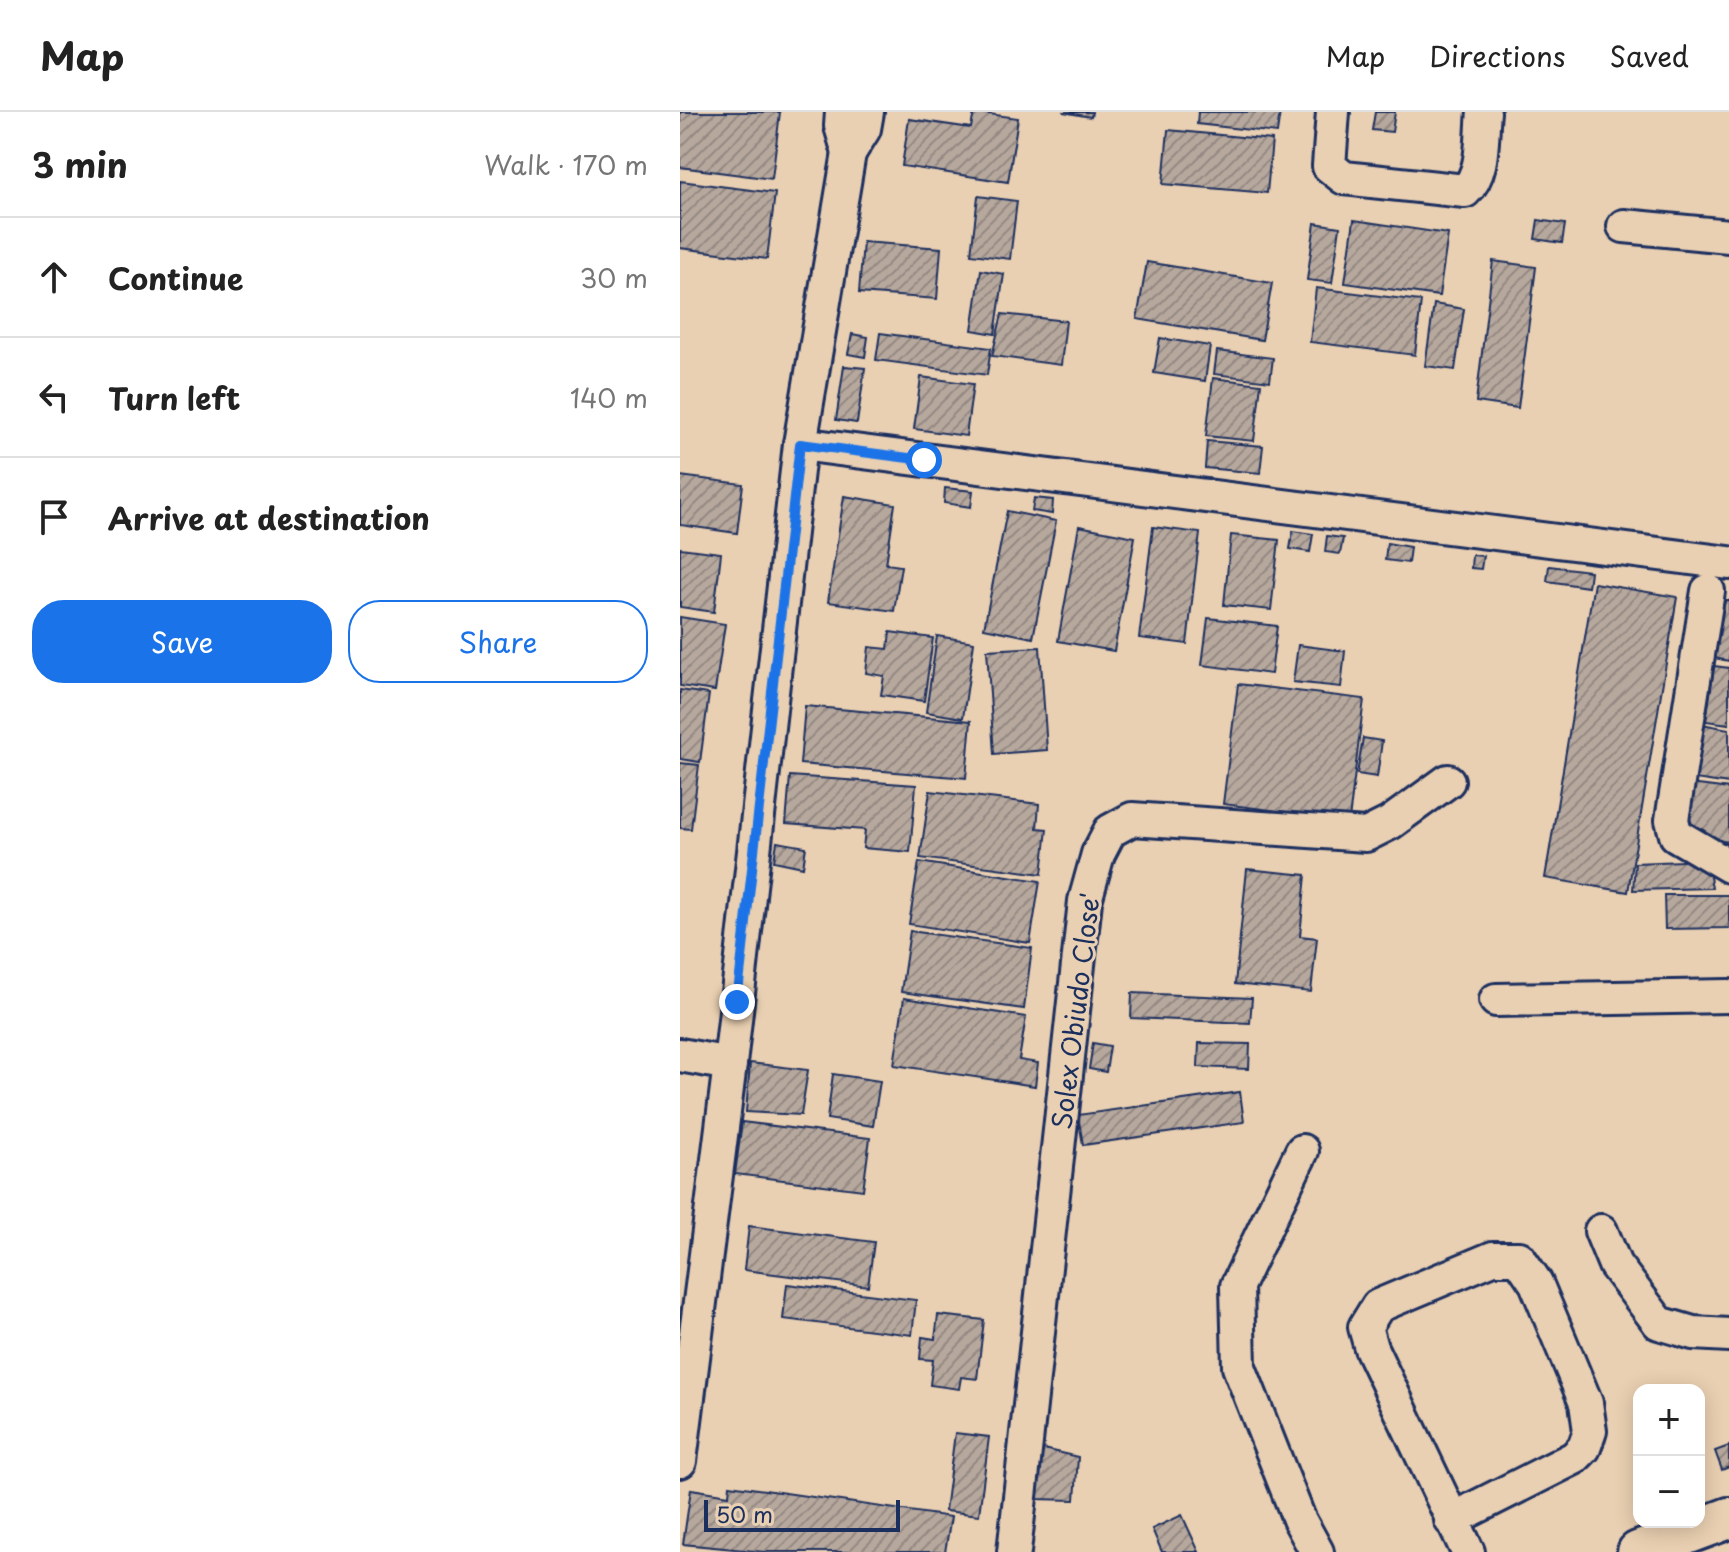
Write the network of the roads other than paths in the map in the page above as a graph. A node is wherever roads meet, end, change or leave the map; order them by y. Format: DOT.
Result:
graph roads {
  1 [pos="842,112"];
  2 [pos="867,112"];
  3 [pos="1333,112"];
  4 [pos="1484,112"];
  5 [pos="849,153"];
  6 [pos="1624,226"];
  7 [pos="1729,236"];
  8 [pos="800,444"];
  9 [pos="1729,563"];
  10 [pos="1708,591"];
  11 [pos="1448,781"];
  12 [pos="1729,866"];
  13 [pos="1729,996"];
  14 [pos="1496,1000"];
  15 [pos="680,1055"];
  16 [pos="730,1064"];
  17 [pos="1302,1151"];
  18 [pos="1601,1231"];
  19 [pos="1729,1335"];
  20 [pos="680,1461"];
  21 [pos="1729,1518"];
  22 [pos="1451,1520"];
  23 [pos="1014,1552"];
  24 [pos="1317,1552"];
  25 [pos="1468,1552"];
  26 [pos="1638,1552"];
  1 -- 5 [label="street"];
  2 -- 5 [label="street"];
  3 -- 4 [label="street"];
  5 -- 8 [label="street"];
  6 -- 7 [label="street"];
  8 -- 9 [label="street"];
  8 -- 16 [label="street"];
  10 -- 12 [label="street"];
  11 -- 23 [label="street, Solex Obiudo Close'"];
  13 -- 14 [label="street"];
  15 -- 16 [label="street"];
  16 -- 20 [label="street"];
  17 -- 24 [label="street"];
  18 -- 19 [label="street"];
  21 -- 26 [label="main road"];
  22 -- 22 [label="street"];
  22 -- 25 [label="street"];
}
